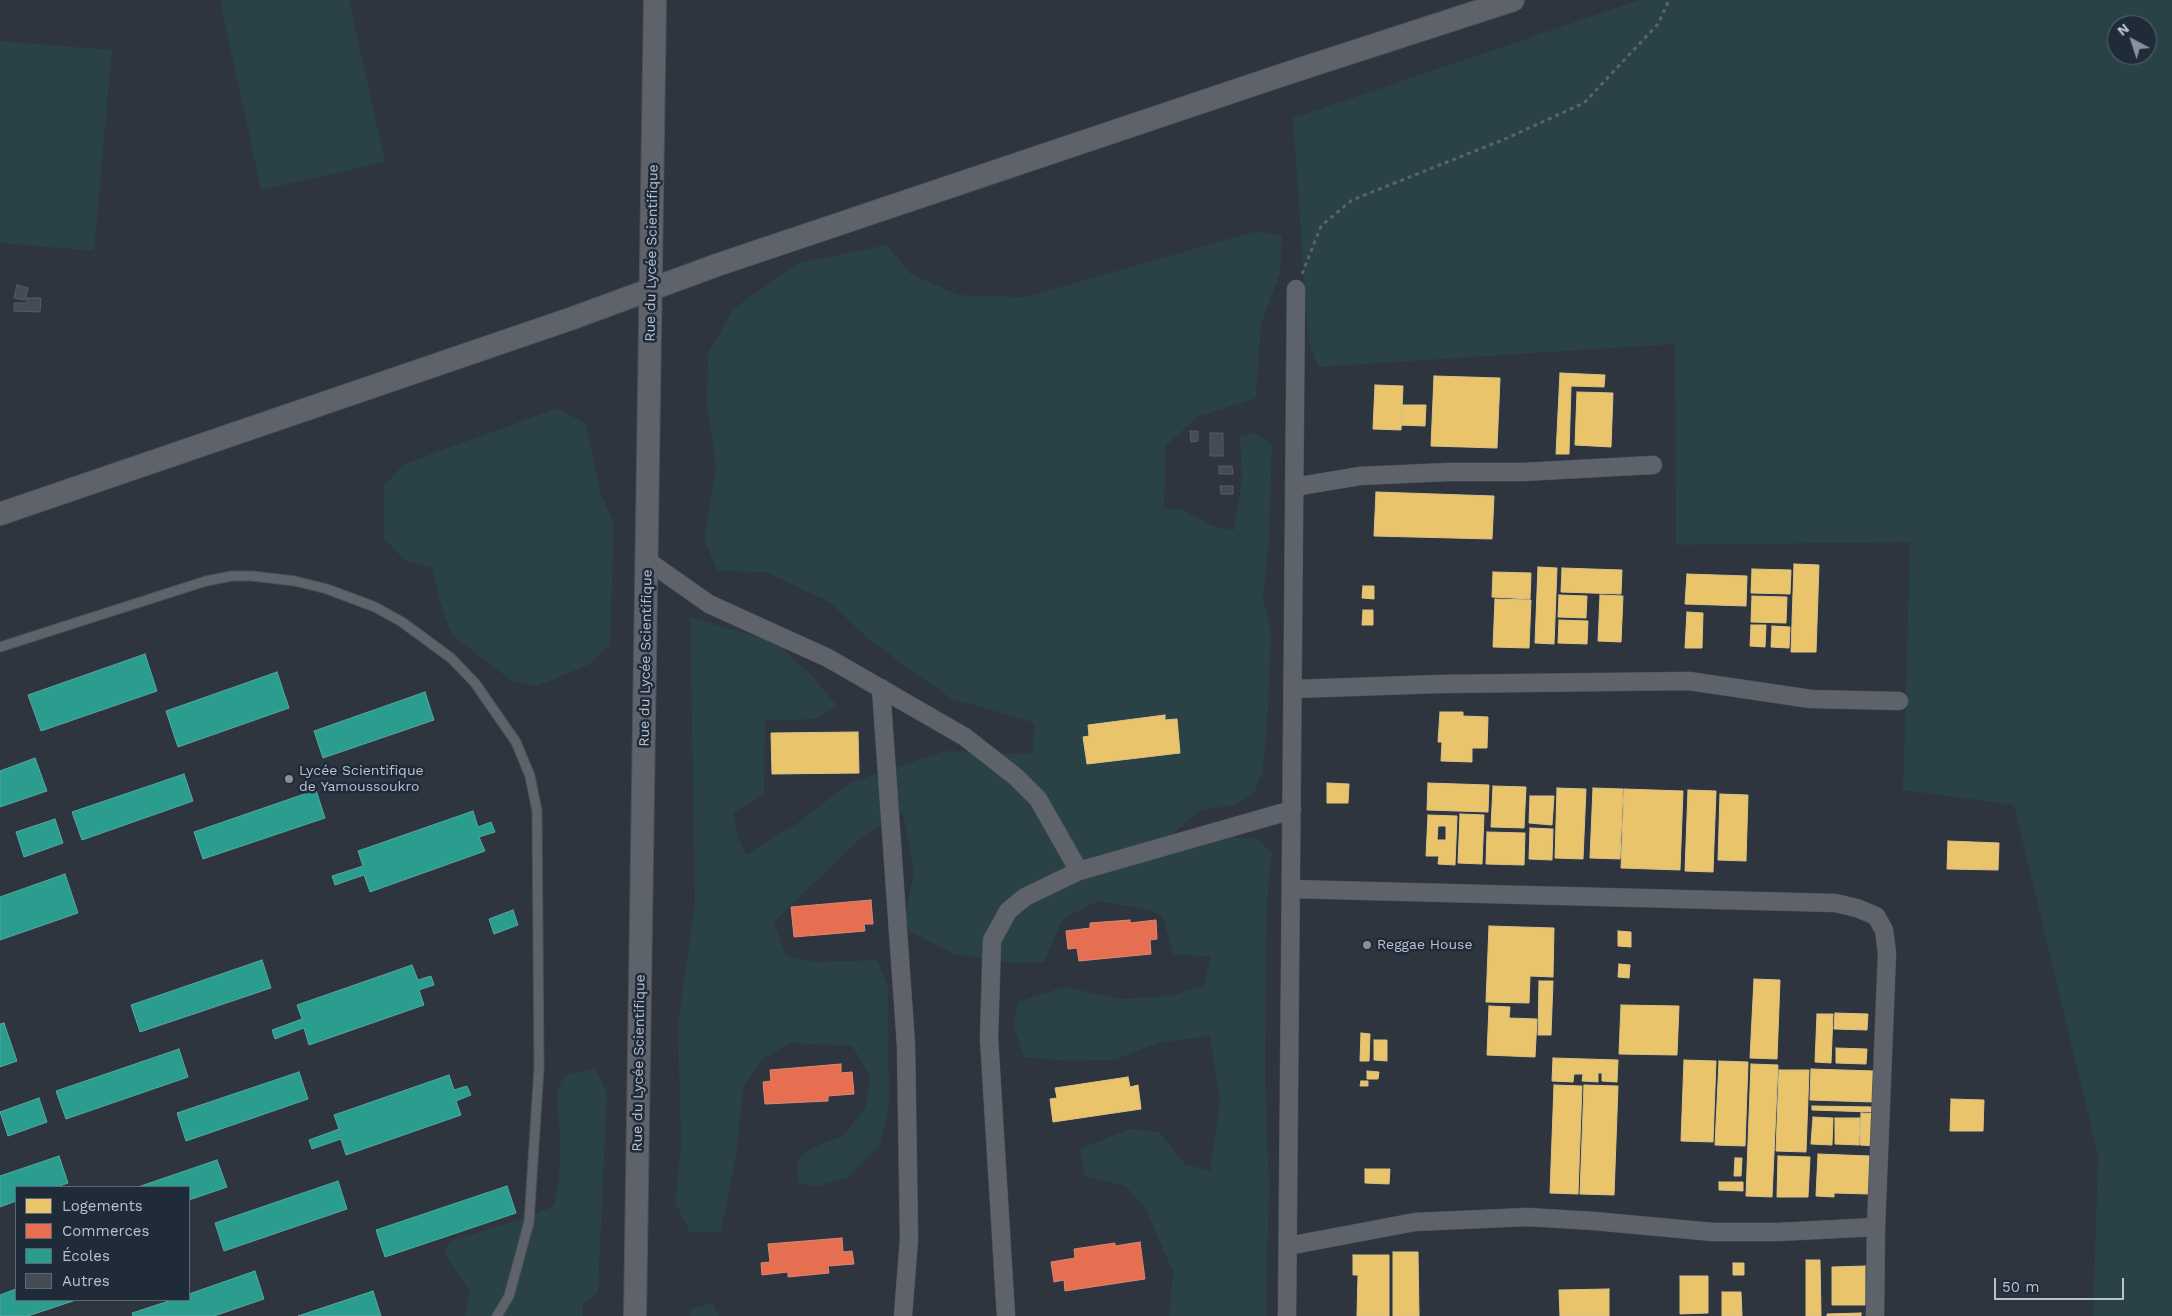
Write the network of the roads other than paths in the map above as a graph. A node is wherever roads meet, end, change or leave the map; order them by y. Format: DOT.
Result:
graph roads {
  1 [pos="655,0"];
  2 [pos="1513,0"];
  3 [pos="1296,288"];
  4 [pos="652,289"];
  5 [pos="1653,465"];
  6 [pos="1294,488"];
  7 [pos="0,514"];
  8 [pos="648,561"];
  9 [pos="0,647"];
  10 [pos="881,688"];
  11 [pos="1293,689"];
  12 [pos="1899,701"];
  13 [pos="1292,810"];
  14 [pos="1079,871"];
  15 [pos="1291,889"];
  16 [pos="1876,1227"];
  17 [pos="1288,1246"];
  18 [pos="497,1316"];
  19 [pos="635,1316"];
  20 [pos="903,1316"];
  21 [pos="1006,1316"];
  22 [pos="1287,1316"];
  23 [pos="1876,1316"];
  1 -- 4 [label="street, Rue du Lycée Scientifique"];
  2 -- 4 [label="street"];
  3 -- 6 [label="street"];
  4 -- 7 [label="street"];
  4 -- 8 [label="street, Rue du Lycée Scientifique"];
  5 -- 6 [label="street"];
  6 -- 11 [label="street"];
  8 -- 10 [label="street"];
  8 -- 19 [label="street, Rue du Lycée Scientifique"];
  9 -- 18 [label="lane"];
  10 -- 14 [label="street"];
  10 -- 20 [label="street"];
  11 -- 12 [label="street"];
  11 -- 13 [label="street"];
  13 -- 14 [label="street"];
  13 -- 15 [label="street"];
  14 -- 21 [label="street"];
  15 -- 16 [label="street"];
  15 -- 17 [label="street"];
  16 -- 17 [label="street"];
  16 -- 23 [label="street"];
  17 -- 22 [label="street"];
}
